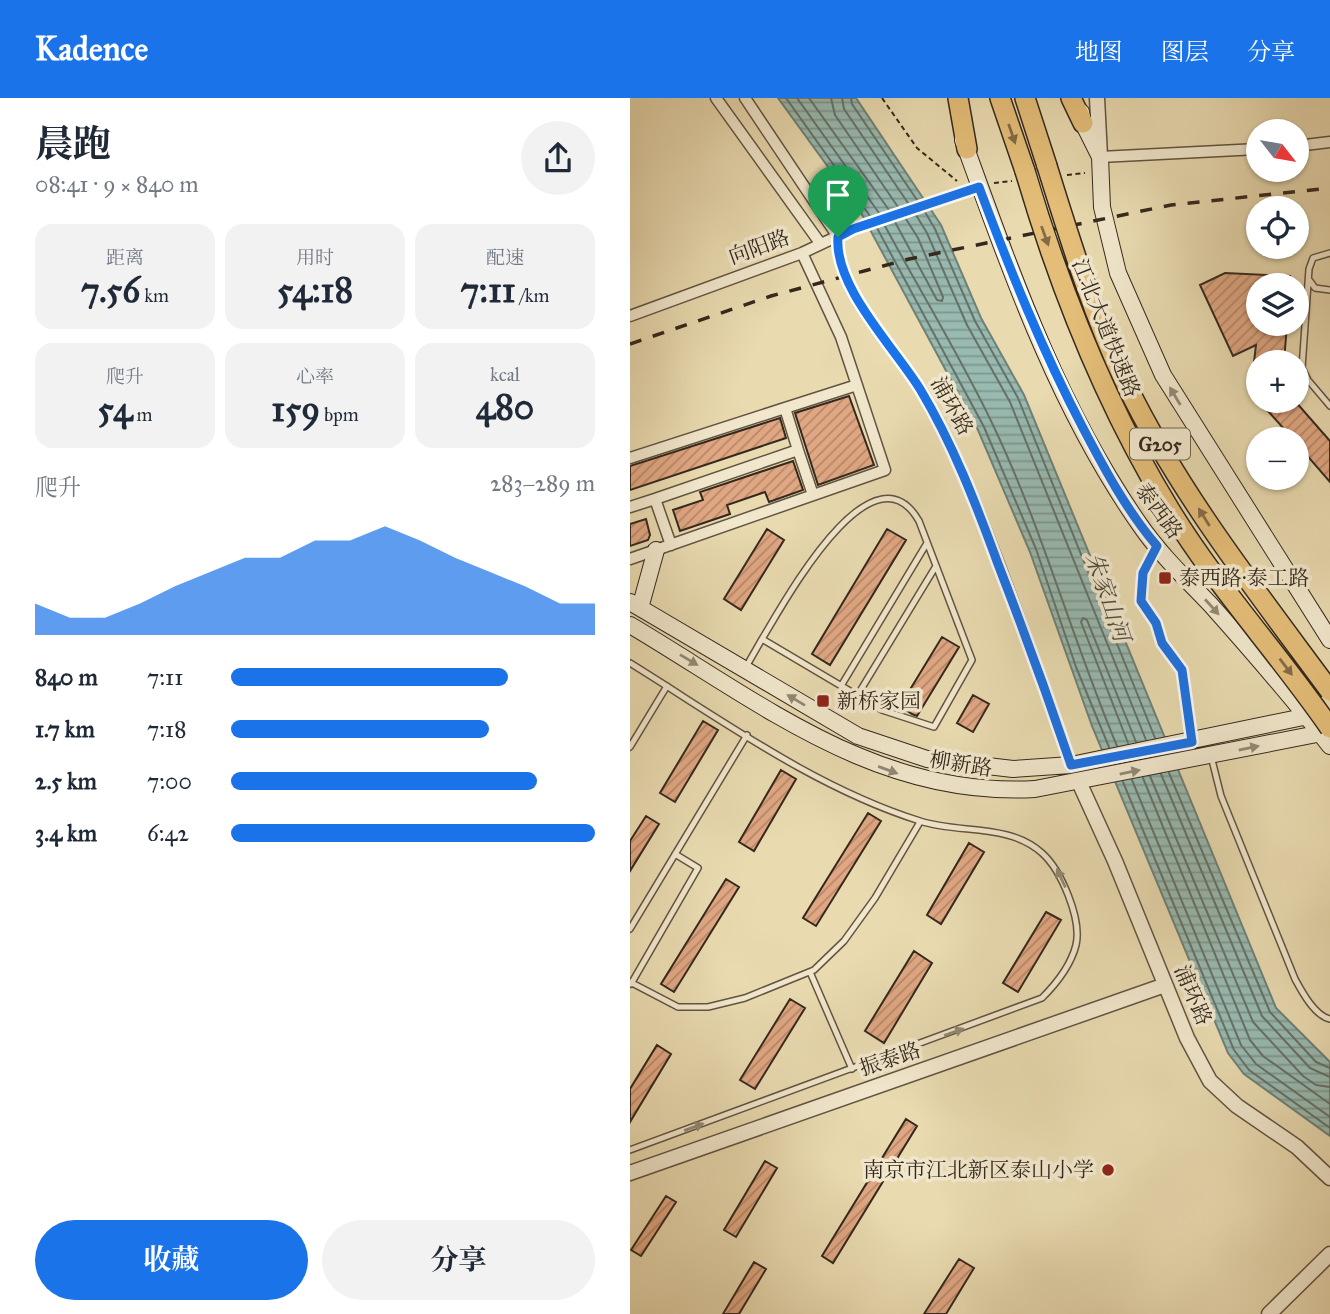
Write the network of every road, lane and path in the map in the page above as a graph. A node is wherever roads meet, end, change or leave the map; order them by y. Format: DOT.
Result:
graph roads {
  1 [pos="716,98"];
  2 [pos="745,98"];
  3 [pos="882,98"];
  4 [pos="948,98"];
  5 [pos="958,98"];
  6 [pos="1000,98"];
  7 [pos="1025,98"];
  8 [pos="1071,98"];
  9 [pos="1079,98"];
  10 [pos="1097,98"];
  11 [pos="1083,123"];
  12 [pos="1330,142"];
  13 [pos="1309,145"];
  14 [pos="967,149"];
  15 [pos="1246,150"];
  16 [pos="1100,157"];
  17 [pos="974,189"];
  18 [pos="838,237"];
  19 [pos="820,243"];
  20 [pos="802,253"];
  21 [pos="1330,253"];
  22 [pos="1310,281"];
  23 [pos="1330,290"];
  24 [pos="630,316"];
  25 [pos="857,385"];
  26 [pos="1330,406"];
  27 [pos="785,408"];
  28 [pos="798,450"];
  29 [pos="630,458"];
  30 [pos="813,495"];
  31 [pos="655,499"];
  32 [pos="630,507"];
  33 [pos="927,543"];
  34 [pos="1157,546"];
  35 [pos="663,548"];
  36 [pos="630,559"];
  37 [pos="936,566"];
  38 [pos="635,605"];
  39 [pos="630,625"];
  40 [pos="762,639"];
  41 [pos="1330,640"];
  42 [pos="630,663"];
  43 [pos="744,670"];
  44 [pos="667,686"];
  45 [pos="841,686"];
  46 [pos="1330,691"];
  47 [pos="857,696"];
  48 [pos="1330,712"];
  49 [pos="1306,716"];
  50 [pos="747,734"];
  51 [pos="1327,734"];
  52 [pos="1184,743"];
  53 [pos="630,747"];
  54 [pos="1212,755"];
  55 [pos="1071,765"];
  56 [pos="1079,782"];
  57 [pos="920,821"];
  58 [pos="675,854"];
  59 [pos="630,929"];
  60 [pos="810,972"];
  61 [pos="630,983"];
  62 [pos="1165,985"];
  63 [pos="1330,1019"];
  64 [pos="852,1069"];
  65 [pos="630,1150"];
  66 [pos="630,1172"];
  67 [pos="1330,1178"];
  68 [pos="1330,1254"];
  69 [pos="1269,1314"];
  1 -- 19 [label="street"];
  2 -- 18 [label="street, 浦环路"];
  3 -- 17 [label="path"];
  4 -- 14 [label="main road, 泰西路"];
  5 -- 14 [label="highway"];
  6 -- 51 [label="highway, 江北大道快速路 / G205, one-way, bridge"];
  46 -- 7 [label="highway, 江北大道快速路 / G205, one-way, bridge"];
  8 -- 11 [label="highway"];
  9 -- 11 [label="main road"];
  10 -- 16 [label="street"];
  11 -- 16 [label="main road"];
  12 -- 13 [label="street"];
  14 -- 17 [label="main road, 泰西路"];
  15 -- 16 [label="street"];
  41 -- 16 [label="main road, one-way"];
  17 -- 18 [label="street, 向阳路"];
  17 -- 34 [label="main road, 泰西路"];
  18 -- 19 [label="street, 向阳路"];
  18 -- 55 [label="street, 浦环路"];
  19 -- 20 [label="street, 向阳路"];
  20 -- 24 [label="street, 向阳路"];
  20 -- 25 [label="street"];
  21 -- 22 [label="lane"];
  22 -- 23 [label="lane"];
  22 -- 26 [label="lane"];
  25 -- 27 [label="street"];
  25 -- 30 [label="street"];
  27 -- 28 [label="street"];
  27 -- 29 [label="street"];
  28 -- 30 [label="street"];
  28 -- 31 [label="street"];
  30 -- 35 [label="street"];
  31 -- 32 [label="street"];
  31 -- 35 [label="street"];
  33 -- 37 [label="lane"];
  33 -- 40 [label="lane"];
  33 -- 45 [label="lane"];
  34 -- 49 [label="main road, 泰西路, one-way"];
  34 -- 52 [label="path"];
  35 -- 36 [label="street"];
  35 -- 38 [label="main road"];
  37 -- 47 [label="lane"];
  37 -- 47 [label="lane"];
  38 -- 43 [label="main road, 柳新路"];
  39 -- 56 [label="main road, 柳新路, one-way"];
  40 -- 43 [label="lane"];
  40 -- 45 [label="lane"];
  42 -- 44 [label="lane"];
  55 -- 43 [label="main road, 柳新路, one-way"];
  44 -- 50 [label="lane"];
  44 -- 53 [label="lane"];
  45 -- 47 [label="lane"];
  48 -- 49 [label="main road, 柳新路"];
  49 -- 51 [label="main road, 泰西路"];
  49 -- 52 [label="main road, 柳新路"];
  50 -- 57 [label="lane"];
  50 -- 58 [label="lane"];
  54 -- 51 [label="main road, 柳新路, one-way"];
  52 -- 55 [label="main road, 柳新路"];
  56 -- 54 [label="main road, 柳新路, one-way"];
  54 -- 63 [label="lane"];
  56 -- 62 [label="street, 浦环路"];
  57 -- 60 [label="lane"];
  64 -- 57 [label="lane, one-way"];
  58 -- 59 [label="lane"];
  58 -- 61 [label="lane"];
  60 -- 61 [label="lane"];
  60 -- 64 [label="lane"];
  62 -- 66 [label="street, 振泰路"];
  62 -- 67 [label="street, 浦环路"];
  65 -- 64 [label="lane, one-way"];
  68 -- 69 [label="street"];
}
